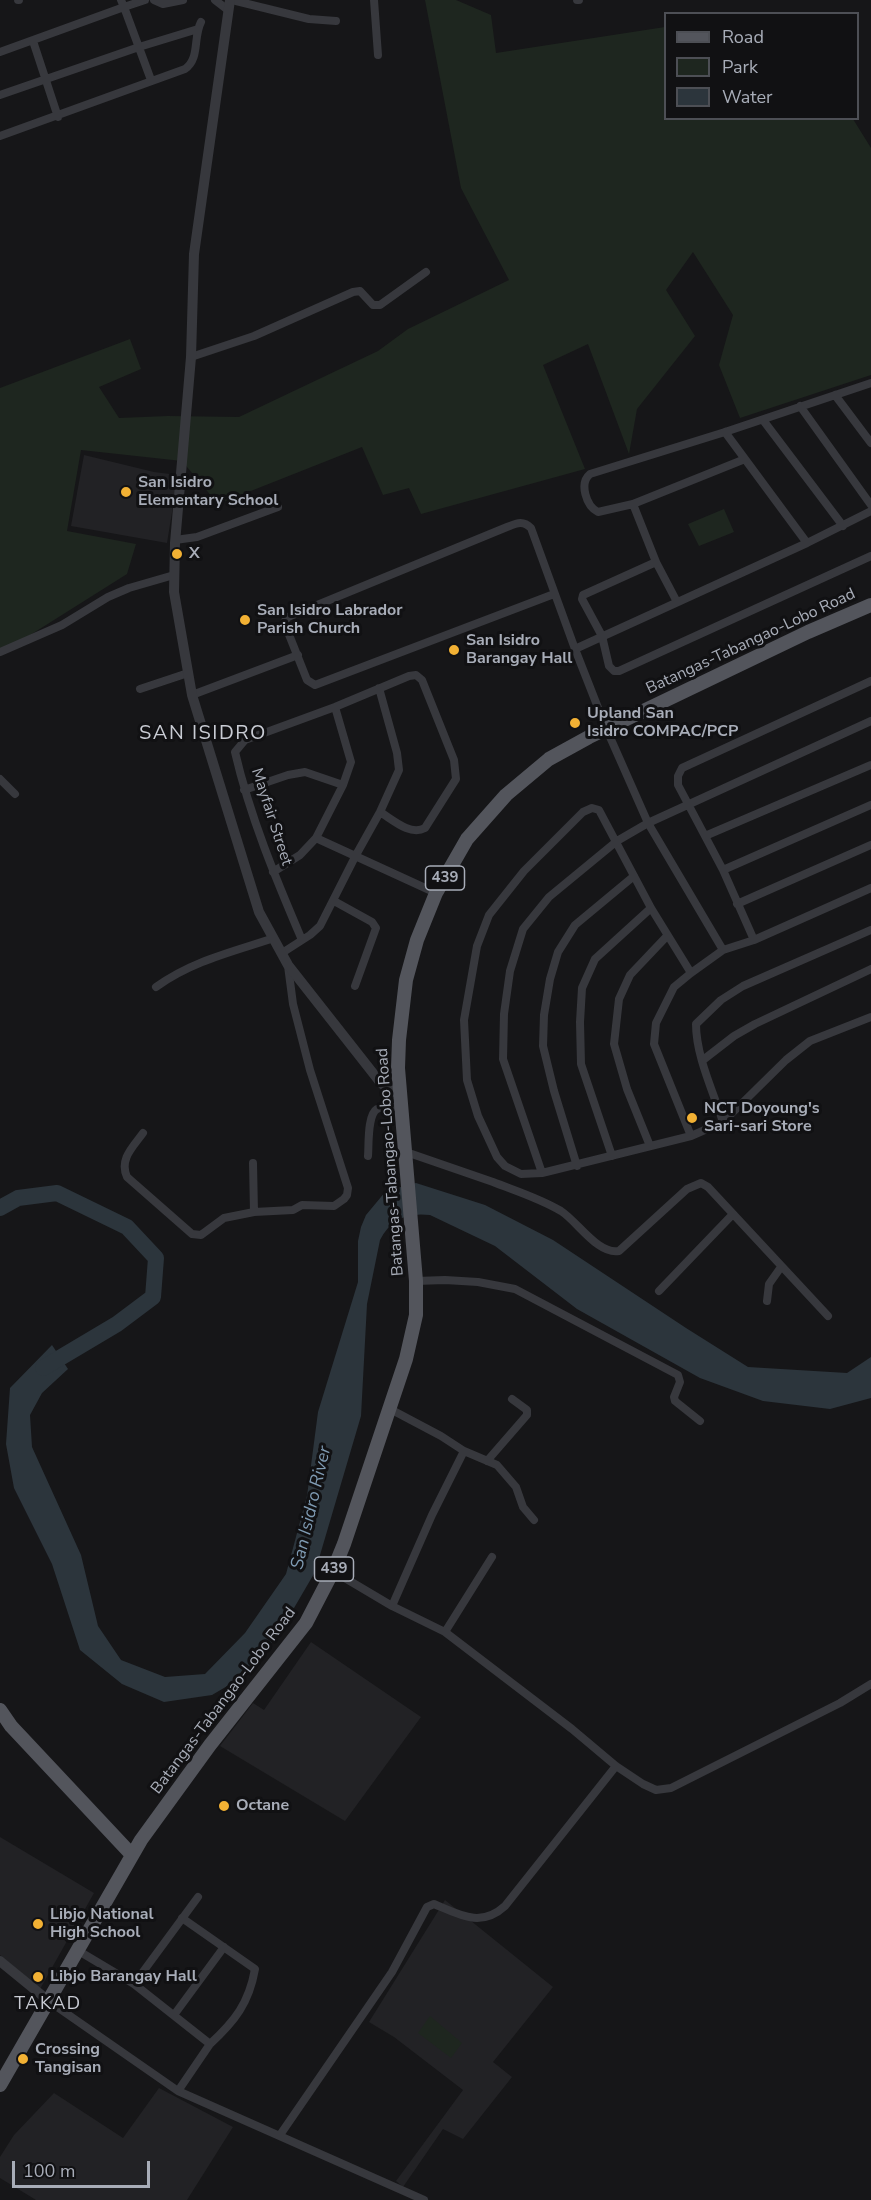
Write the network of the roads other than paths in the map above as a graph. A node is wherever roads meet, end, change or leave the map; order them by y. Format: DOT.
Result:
graph roads {
  1 [pos="144,0"];
  2 [pos="154,0"];
  3 [pos="183,0"];
  4 [pos="215,0"];
  5 [pos="374,0"];
  6 [pos="230,3"];
  7 [pos="123,4"];
  8 [pos="336,21"];
  9 [pos="33,41"];
  10 [pos="139,47"];
  11 [pos="0,52"];
  12 [pos="378,54"];
  13 [pos="45,79"];
  14 [pos="151,80"];
  15 [pos="0,95"];
  16 [pos="58,117"];
  17 [pos="0,136"];
  18 [pos="426,272"];
  19 [pos="191,357"];
  20 [pos="871,383"];
  21 [pos="835,396"];
  22 [pos="800,406"];
  23 [pos="763,420"];
  24 [pos="725,432"];
  25 [pos="871,443"];
  26 [pos="745,459"];
  27 [pos="633,504"];
  28 [pos="871,505"];
  29 [pos="279,507"];
  30 [pos="871,511"];
  31 [pos="843,526"];
  32 [pos="175,540"];
  33 [pos="807,543"];
  34 [pos="871,556"];
  35 [pos="656,562"];
  36 [pos="174,575"];
  37 [pos="554,594"];
  38 [pos="677,602"];
  39 [pos="871,605"];
  40 [pos="602,636"];
  41 [pos="574,649"];
  42 [pos="0,652"];
  43 [pos="298,655"];
  44 [pos="188,673"];
  45 [pos="871,681"];
  46 [pos="140,688"];
  47 [pos="379,688"];
  48 [pos="192,695"];
  49 [pos="335,707"];
  50 [pos="870,723"];
  51 [pos="606,728"];
  52 [pos="871,765"];
  53 [pos="0,779"];
  54 [pos="343,785"];
  55 [pos="244,790"];
  56 [pos="15,794"];
  57 [pos="690,805"];
  58 [pos="871,805"];
  59 [pos="380,812"];
  60 [pos="648,823"];
  61 [pos="705,836"];
  62 [pos="316,838"];
  63 [pos="617,841"];
  64 [pos="871,844"];
  65 [pos="356,855"];
  66 [pos="723,870"];
  67 [pos="273,872"];
  68 [pos="634,876"];
  69 [pos="871,888"];
  70 [pos="436,893"];
  71 [pos="334,901"];
  72 [pos="737,904"];
  73 [pos="651,908"];
  74 [pos="871,930"];
  75 [pos="668,936"];
  76 [pos="274,938"];
  77 [pos="302,940"];
  78 [pos="754,940"];
  79 [pos="723,950"];
  80 [pos="282,953"];
  81 [pos="288,965"];
  82 [pos="871,969"];
  83 [pos="691,973"];
  84 [pos="355,986"];
  85 [pos="156,987"];
  86 [pos="871,1017"];
  87 [pos="703,1060"];
  88 [pos="401,1100"];
  89 [pos="723,1122"];
  90 [pos="143,1133"];
  91 [pos="692,1136"];
  92 [pos="650,1146"];
  93 [pos="406,1152"];
  94 [pos="368,1156"];
  95 [pos="612,1156"];
  96 [pos="253,1163"];
  97 [pos="577,1166"];
  98 [pos="542,1173"];
  99 [pos="254,1212"];
  100 [pos="733,1214"];
  101 [pos="781,1267"];
  102 [pos="416,1281"];
  103 [pos="659,1291"];
  104 [pos="767,1301"];
  105 [pos="828,1316"];
  106 [pos="512,1400"];
  107 [pos="390,1409"];
  108 [pos="700,1421"];
  109 [pos="465,1451"];
  110 [pos="487,1461"];
  111 [pos="534,1520"];
  112 [pos="492,1557"];
  113 [pos="333,1571"];
  114 [pos="392,1606"];
  115 [pos="445,1632"];
  116 [pos="871,1684"];
  117 [pos="0,1710"];
  118 [pos="616,1766"];
  119 [pos="132,1855"];
  120 [pos="198,1898"];
  121 [pos="182,1918"];
  122 [pos="224,1947"];
  123 [pos="77,1950"];
  124 [pos="0,1961"];
  125 [pos="134,1984"];
  126 [pos="50,2002"];
  127 [pos="174,2015"];
  128 [pos="210,2044"];
  129 [pos="0,2085"];
  130 [pos="178,2091"];
  131 [pos="280,2135"];
  132 [pos="424,2200"];
  1 -- 7 [label="street"];
  2 -- 3 [label="street"];
  4 -- 6 [label="street"];
  5 -- 12 [label="street"];
  6 -- 8 [label="street"];
  6 -- 19 [label="street"];
  7 -- 9 [label="street"];
  7 -- 10 [label="street"];
  9 -- 11 [label="street"];
  9 -- 13 [label="street"];
  10 -- 13 [label="street"];
  10 -- 14 [label="street"];
  10 -- 14 [label="street"];
  13 -- 15 [label="street"];
  13 -- 16 [label="street"];
  14 -- 16 [label="street"];
  16 -- 17 [label="street"];
  18 -- 19 [label="street"];
  19 -- 32 [label="street"];
  20 -- 21 [label="street"];
  21 -- 22 [label="street"];
  21 -- 25 [label="street"];
  22 -- 23 [label="street"];
  22 -- 28 [label="street"];
  23 -- 24 [label="street"];
  23 -- 31 [label="street"];
  24 -- 26 [label="street"];
  24 -- 27 [label="street"];
  26 -- 27 [label="street"];
  26 -- 33 [label="street"];
  27 -- 35 [label="street"];
  29 -- 32 [label="street"];
  30 -- 31 [label="street"];
  31 -- 33 [label="street"];
  32 -- 36 [label="street"];
  33 -- 38 [label="street"];
  34 -- 40 [label="street"];
  35 -- 38 [label="street"];
  35 -- 40 [label="street"];
  36 -- 42 [label="street"];
  36 -- 44 [label="street"];
  37 -- 41 [label="street"];
  37 -- 43 [label="street"];
  37 -- 43 [label="street"];
  38 -- 40 [label="street"];
  39 -- 51 [label="main road, Batangas-Tabangao-Lobo Road / 439"];
  40 -- 41 [label="street"];
  41 -- 51 [label="street"];
  43 -- 48 [label="street"];
  44 -- 46 [label="street"];
  44 -- 48 [label="street"];
  45 -- 57 [label="street"];
  47 -- 49 [label="street, Mayfair Street"];
  47 -- 59 [label="street"];
  47 -- 59 [label="street, Mayfair Street"];
  48 -- 76 [label="street"];
  49 -- 54 [label="street"];
  49 -- 55 [label="street, Mayfair Street"];
  50 -- 57 [label="street"];
  51 -- 60 [label="street"];
  51 -- 70 [label="main road, Batangas-Tabangao-Lobo Road / 439"];
  52 -- 61 [label="street"];
  53 -- 56 [label="street"];
  54 -- 55 [label="street"];
  54 -- 62 [label="street"];
  55 -- 67 [label="street, Mayfair Street"];
  57 -- 60 [label="street"];
  57 -- 61 [label="street"];
  58 -- 66 [label="street"];
  59 -- 65 [label="street"];
  60 -- 63 [label="street"];
  60 -- 79 [label="street"];
  61 -- 66 [label="street"];
  62 -- 65 [label="street"];
  62 -- 67 [label="street"];
  63 -- 68 [label="street"];
  63 -- 98 [label="street"];
  63 -- 98 [label="street"];
  64 -- 72 [label="street"];
  65 -- 70 [label="street"];
  65 -- 71 [label="street"];
  66 -- 72 [label="street"];
  67 -- 77 [label="street, Mayfair Street"];
  68 -- 73 [label="street"];
  68 -- 97 [label="street"];
  69 -- 78 [label="street"];
  70 -- 88 [label="main road, Batangas-Tabangao-Lobo Road / 439"];
  71 -- 77 [label="street"];
  71 -- 84 [label="street"];
  72 -- 78 [label="street"];
  73 -- 75 [label="street"];
  73 -- 95 [label="street"];
  74 -- 87 [label="street"];
  75 -- 83 [label="street"];
  75 -- 92 [label="street"];
  76 -- 80 [label="street"];
  76 -- 85 [label="street"];
  77 -- 80 [label="street"];
  78 -- 79 [label="street"];
  79 -- 83 [label="street"];
  80 -- 81 [label="street"];
  81 -- 88 [label="street"];
  81 -- 99 [label="street"];
  82 -- 87 [label="street"];
  83 -- 91 [label="street"];
  86 -- 89 [label="street"];
  87 -- 89 [label="street"];
  88 -- 93 [label="main road, Batangas-Tabangao-Lobo Road / 439"];
  88 -- 94 [label="street"];
  89 -- 91 [label="street"];
  90 -- 99 [label="street"];
  91 -- 92 [label="street"];
  92 -- 95 [label="street"];
  93 -- 100 [label="street"];
  93 -- 102 [label="main road, Batangas-Tabangao-Lobo Road / 439"];
  95 -- 97 [label="street"];
  96 -- 99 [label="street"];
  97 -- 98 [label="street"];
  100 -- 101 [label="street"];
  100 -- 103 [label="street"];
  101 -- 104 [label="street"];
  101 -- 105 [label="street"];
  102 -- 107 [label="main road, Batangas-Tabangao-Lobo Road / 439"];
  102 -- 108 [label="street"];
  106 -- 110 [label="street"];
  107 -- 109 [label="street"];
  107 -- 113 [label="main road, Batangas-Tabangao-Lobo Road / 439"];
  109 -- 110 [label="street"];
  109 -- 114 [label="street"];
  110 -- 111 [label="street"];
  112 -- 115 [label="street"];
  113 -- 114 [label="street"];
  113 -- 119 [label="main road, Batangas-Tabangao-Lobo Road / 439"];
  114 -- 115 [label="street"];
  115 -- 118 [label="street"];
  116 -- 118 [label="street"];
  117 -- 119 [label="main road"];
  118 -- 131 [label="street"];
  119 -- 123 [label="main road, 439"];
  120 -- 121 [label="street"];
  121 -- 122 [label="street"];
  121 -- 125 [label="street"];
  122 -- 127 [label="street"];
  122 -- 128 [label="street"];
  123 -- 125 [label="street"];
  123 -- 126 [label="main road, 439"];
  124 -- 126 [label="street"];
  125 -- 127 [label="street"];
  126 -- 129 [label="main road, 439"];
  126 -- 130 [label="street"];
  127 -- 128 [label="street"];
  128 -- 130 [label="street"];
  130 -- 131 [label="street"];
  131 -- 132 [label="street"];
}
